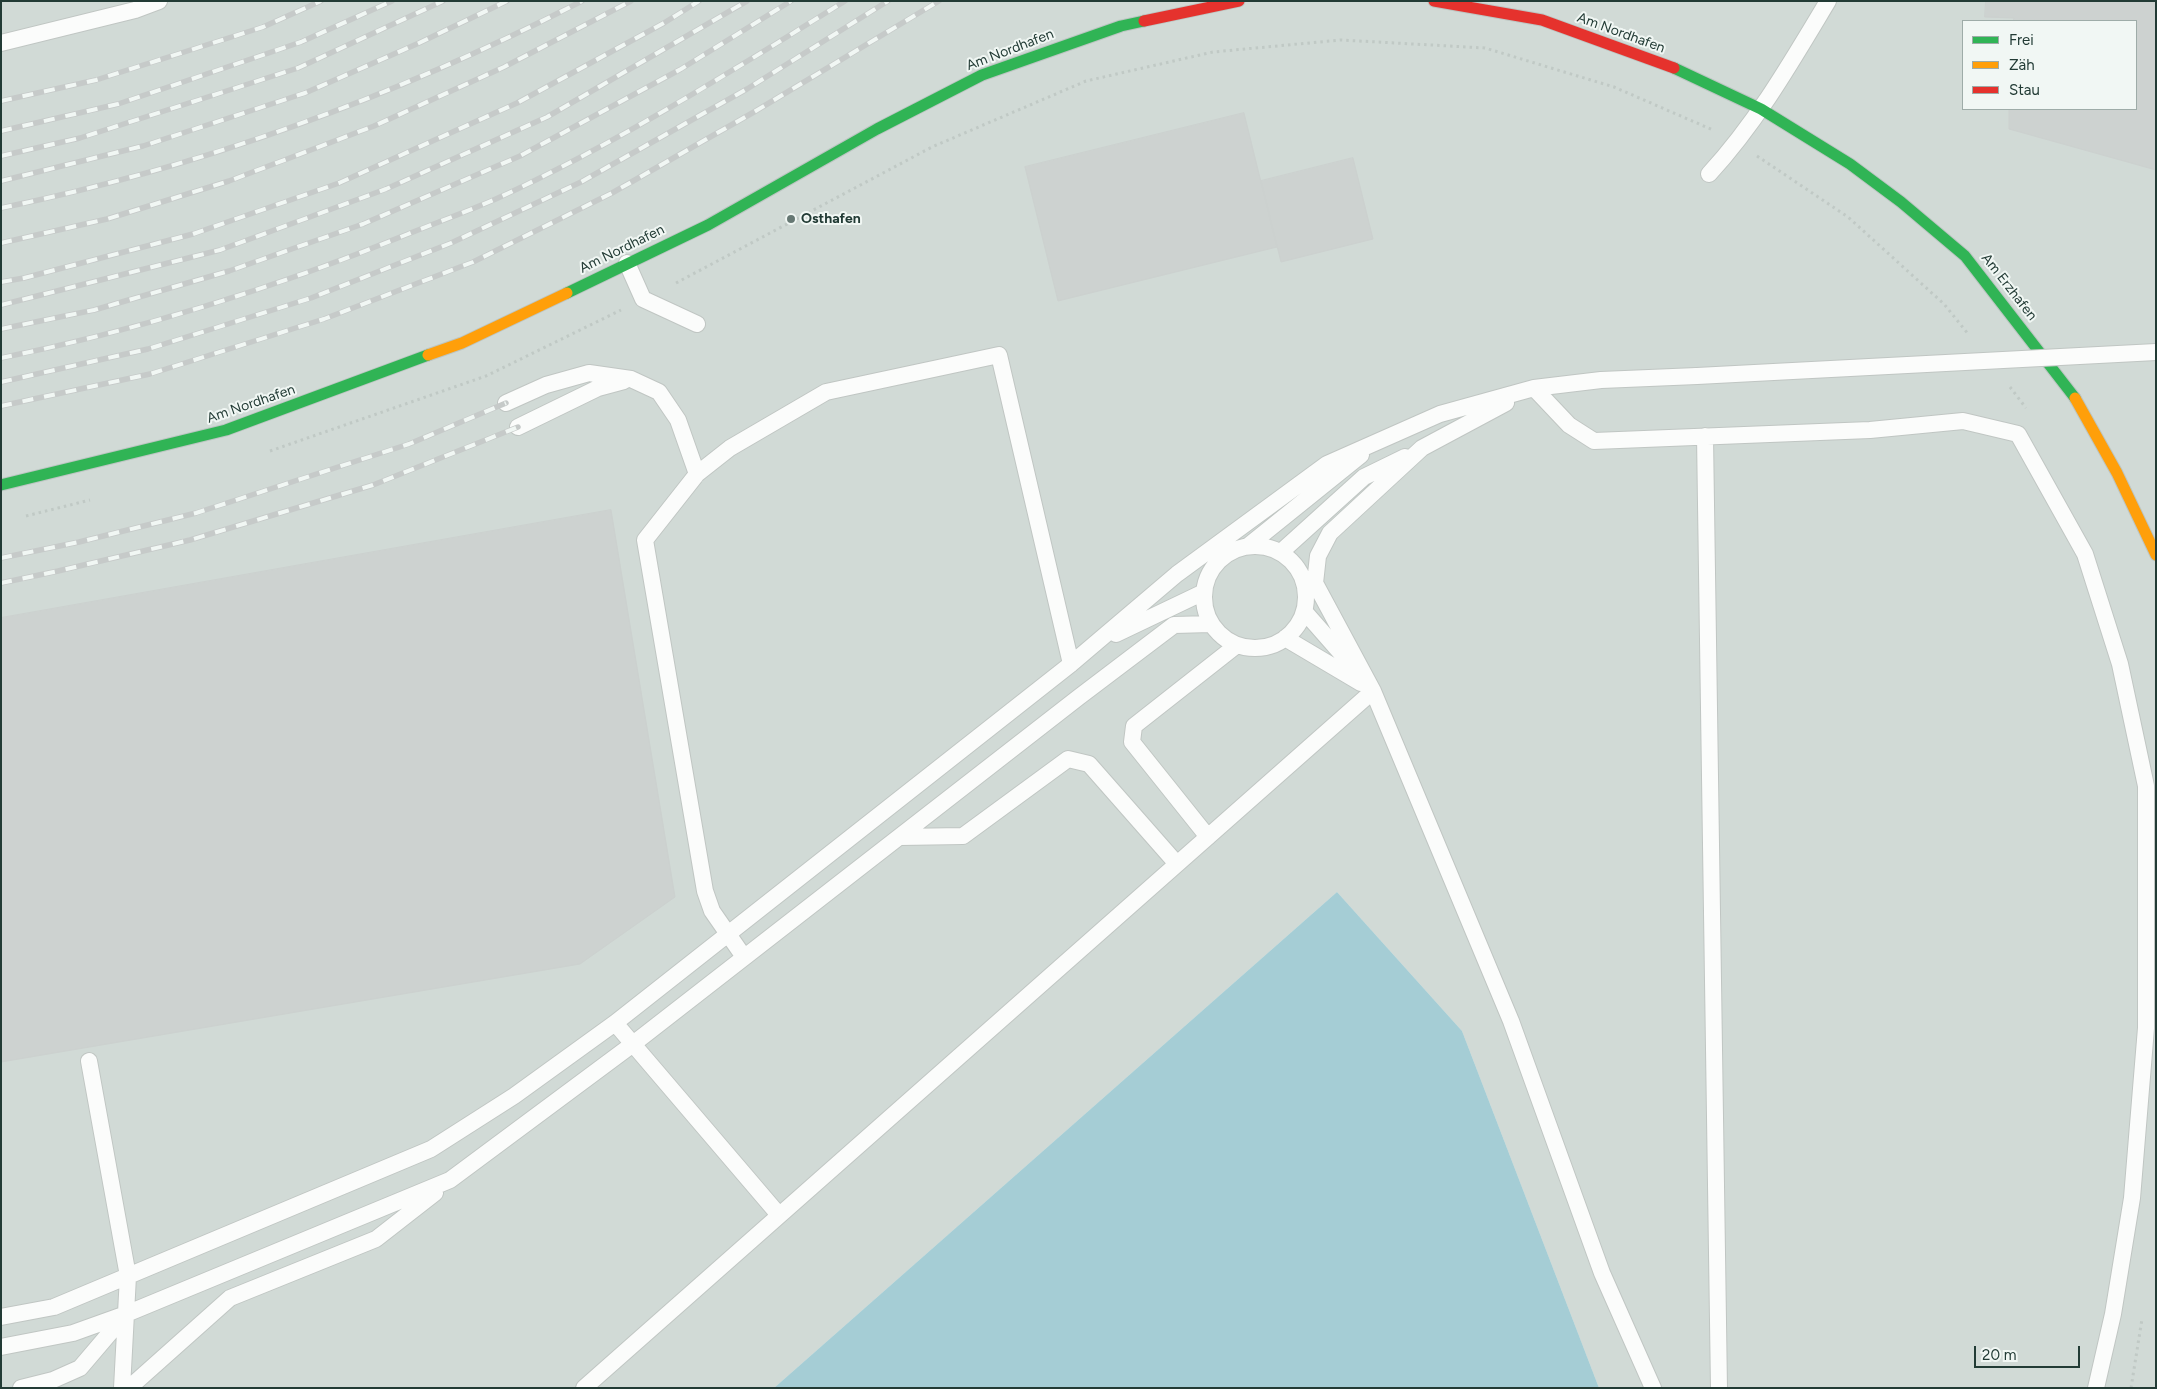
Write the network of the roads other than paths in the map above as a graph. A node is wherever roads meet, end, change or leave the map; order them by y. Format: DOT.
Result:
graph roads {
  1 [pos="159,1"];
  2 [pos="1239,1"];
  3 [pos="1434,1"];
  4 [pos="1828,1"];
  5 [pos="1,43"];
  6 [pos="1761,109"];
  7 [pos="1709,174"];
  8 [pos="628,264"];
  9 [pos="697,324"];
  10 [pos="2156,352"];
  11 [pos="631,379"];
  12 [pos="1534,388"];
  13 [pos="506,403"];
  14 [pos="518,427"];
  15 [pos="1705,436"];
  16 [pos="1383,438"];
  17 [pos="1422,448"];
  18 [pos="697,474"];
  19 [pos="1,485"];
  20 [pos="1248,546"];
  21 [pos="1281,552"];
  22 [pos="2156,555"];
  23 [pos="1204,592"];
  24 [pos="1304,611"];
  25 [pos="1211,624"];
  26 [pos="1285,638"];
  27 [pos="1096,644"];
  28 [pos="1237,645"];
  29 [pos="1071,664"];
  30 [pos="1373,691"];
  31 [pos="900,836"];
  32 [pos="1208,837"];
  33 [pos="1178,864"];
  34 [pos="727,934"];
  35 [pos="744,957"];
  36 [pos="615,1023"];
  37 [pos="633,1044"];
  38 [pos="89,1061"];
  39 [pos="450,1180"];
  40 [pos="779,1215"];
  41 [pos="128,1276"];
  42 [pos="126,1314"];
  43 [pos="1,1317"];
  44 [pos="1,1347"];
  45 [pos="21,1388"];
  46 [pos="122,1388"];
  47 [pos="129,1388"];
  48 [pos="584,1388"];
  49 [pos="1653,1388"];
  50 [pos="1719,1388"];
  51 [pos="2096,1388"];
  1 -- 5 [label="lane"];
  2 -- 8 [label="main road, Am Nordhafen"];
  3 -- 6 [label="main road, Am Nordhafen"];
  4 -- 6 [label="lane"];
  6 -- 7 [label="lane"];
  6 -- 22 [label="main road, Am Erzhafen"];
  8 -- 9 [label="lane"];
  8 -- 19 [label="main road, Am Nordhafen"];
  10 -- 12 [label="lane, bridge"];
  11 -- 13 [label="lane"];
  11 -- 14 [label="lane"];
  11 -- 18 [label="lane"];
  12 -- 15 [label="lane"];
  12 -- 16 [label="lane"];
  12 -- 17 [label="lane"];
  15 -- 50 [label="lane"];
  15 -- 51 [label="lane"];
  16 -- 20 [label="lane"];
  16 -- 27 [label="lane"];
  17 -- 21 [label="lane"];
  17 -- 30 [label="lane"];
  18 -- 29 [label="lane"];
  18 -- 34 [label="lane"];
  20 -- 21 [label="lane"];
  20 -- 23 [label="lane"];
  21 -- 24 [label="lane"];
  23 -- 25 [label="lane"];
  23 -- 27 [label="lane"];
  24 -- 26 [label="lane"];
  24 -- 30 [label="lane"];
  25 -- 28 [label="lane"];
  25 -- 31 [label="lane"];
  26 -- 28 [label="lane"];
  26 -- 30 [label="lane"];
  27 -- 29 [label="lane"];
  28 -- 32 [label="lane"];
  29 -- 34 [label="lane"];
  30 -- 32 [label="lane"];
  30 -- 49 [label="lane"];
  31 -- 33 [label="lane"];
  31 -- 35 [label="lane"];
  32 -- 33 [label="lane"];
  33 -- 40 [label="lane"];
  34 -- 35 [label="lane"];
  34 -- 36 [label="lane"];
  35 -- 37 [label="lane"];
  36 -- 37 [label="lane"];
  36 -- 41 [label="lane"];
  37 -- 39 [label="lane"];
  37 -- 40 [label="lane"];
  38 -- 41 [label="lane"];
  39 -- 42 [label="lane"];
  39 -- 47 [label="lane"];
  40 -- 48 [label="lane"];
  41 -- 42 [label="lane"];
  41 -- 43 [label="lane"];
  42 -- 44 [label="lane"];
  42 -- 45 [label="lane"];
  42 -- 46 [label="lane"];
}
